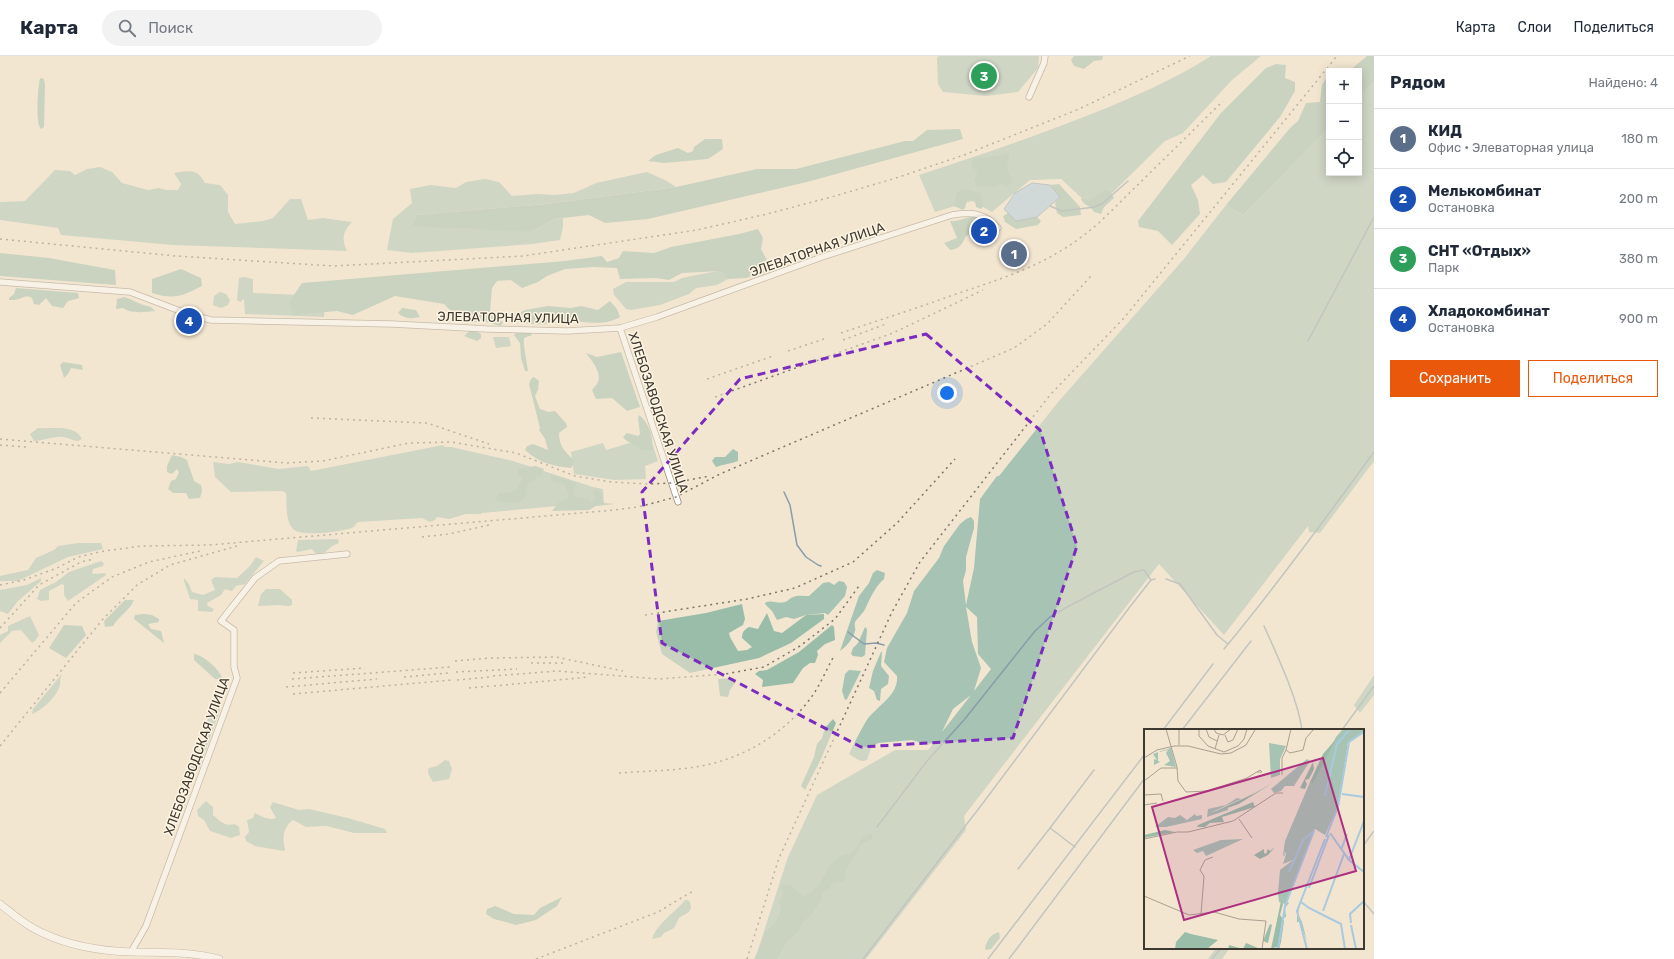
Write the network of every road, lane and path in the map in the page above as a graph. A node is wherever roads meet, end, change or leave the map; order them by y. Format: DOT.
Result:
graph roads {
  1 [pos="1045,56"];
  2 [pos="1029,97"];
  3 [pos="998,228"];
  4 [pos="0,282"];
  5 [pos="620,328"];
  6 [pos="678,502"];
  7 [pos="347,554"];
  8 [pos="0,904"];
  9 [pos="131,952"];
  10 [pos="219,959"];
  1 -- 2 [label="street"];
  3 -- 5 [label="street, ЭЛЕВАТОРНАЯ УЛИЦА"];
  4 -- 5 [label="street, ЭЛЕВАТОРНАЯ УЛИЦА"];
  5 -- 6 [label="street, ХЛЕБОЗАВОДСКАЯ УЛИЦА"];
  7 -- 9 [label="street, ХЛЕБОЗАВОДСКАЯ УЛИЦА"];
  8 -- 9 [label="main road"];
  9 -- 10 [label="main road"];
}
